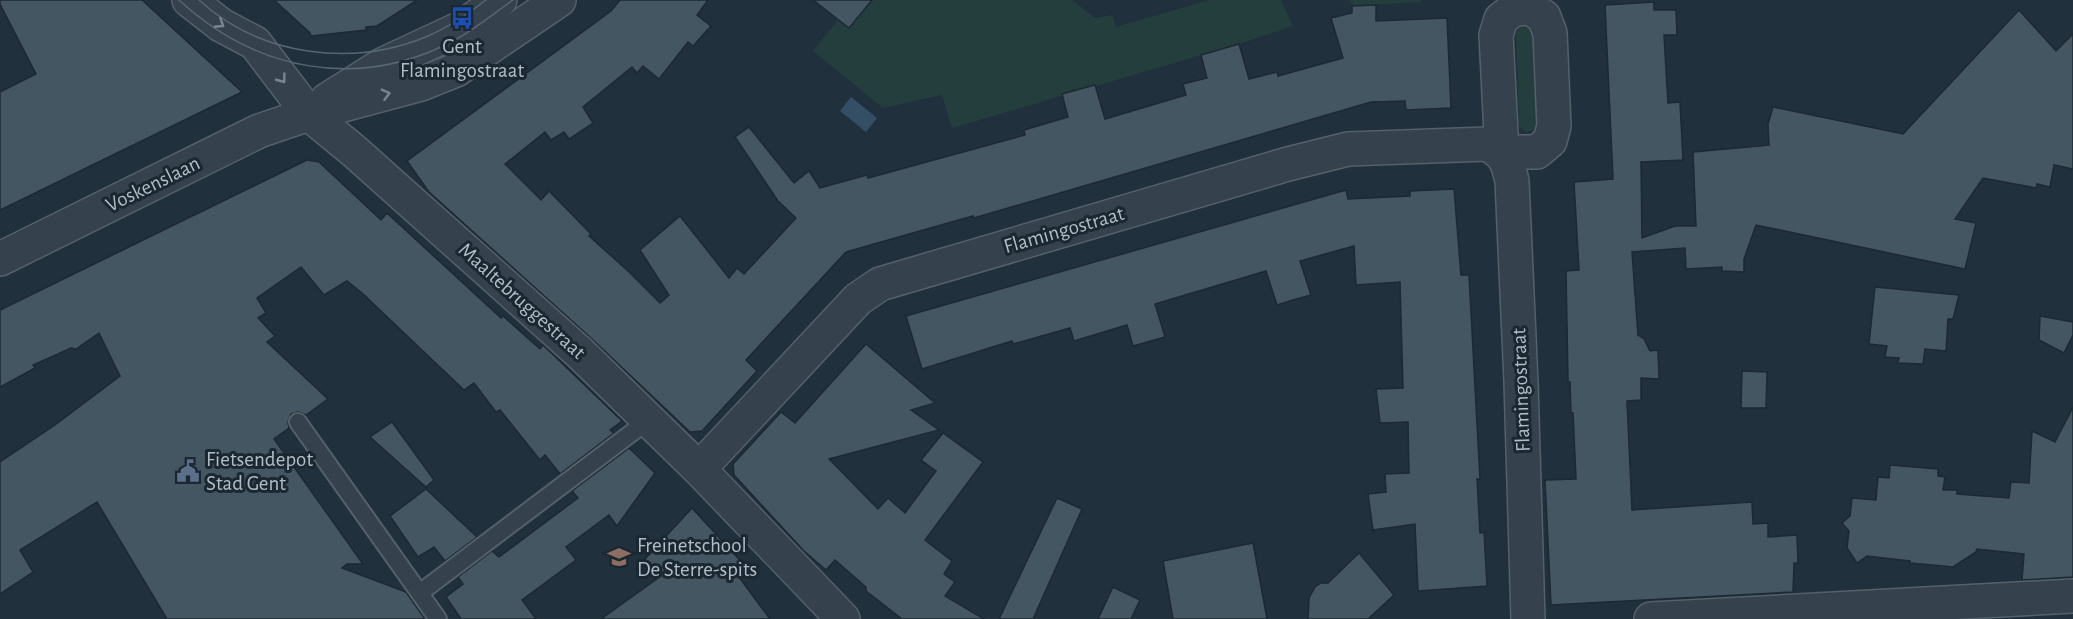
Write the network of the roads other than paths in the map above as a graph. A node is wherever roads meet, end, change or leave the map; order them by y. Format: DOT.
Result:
graph roads {
  1 [pos="189,0"];
  2 [pos="500,0"];
  3 [pos="559,0"];
  4 [pos="309,114"];
  5 [pos="0,259"];
  6 [pos="650,419"];
  7 [pos="298,422"];
  8 [pos="699,469"];
  9 [pos="420,592"];
  10 [pos="2073,596"];
  11 [pos="1735,616"];
  12 [pos="438,619"];
  13 [pos="843,619"];
  14 [pos="1528,619"];
  15 [pos="1651,619"];
  1 -- 4 [label="street, Maaltebruggestraat, one-way"];
  2 -- 4 [label="street, Voskenslaan"];
  4 -- 3 [label="street, Voskenslaan, one-way"];
  4 -- 5 [label="street, Voskenslaan"];
  4 -- 6 [label="street, Maaltebruggestraat"];
  6 -- 8 [label="street, Maaltebruggestraat"];
  6 -- 9 [label="lane"];
  7 -- 9 [label="lane"];
  8 -- 13 [label="street, Maaltebruggestraat"];
  8 -- 14 [label="street, Flamingostraat"];
  9 -- 12 [label="lane"];
  10 -- 11 [label="street"];
  11 -- 15 [label="street"];
}
